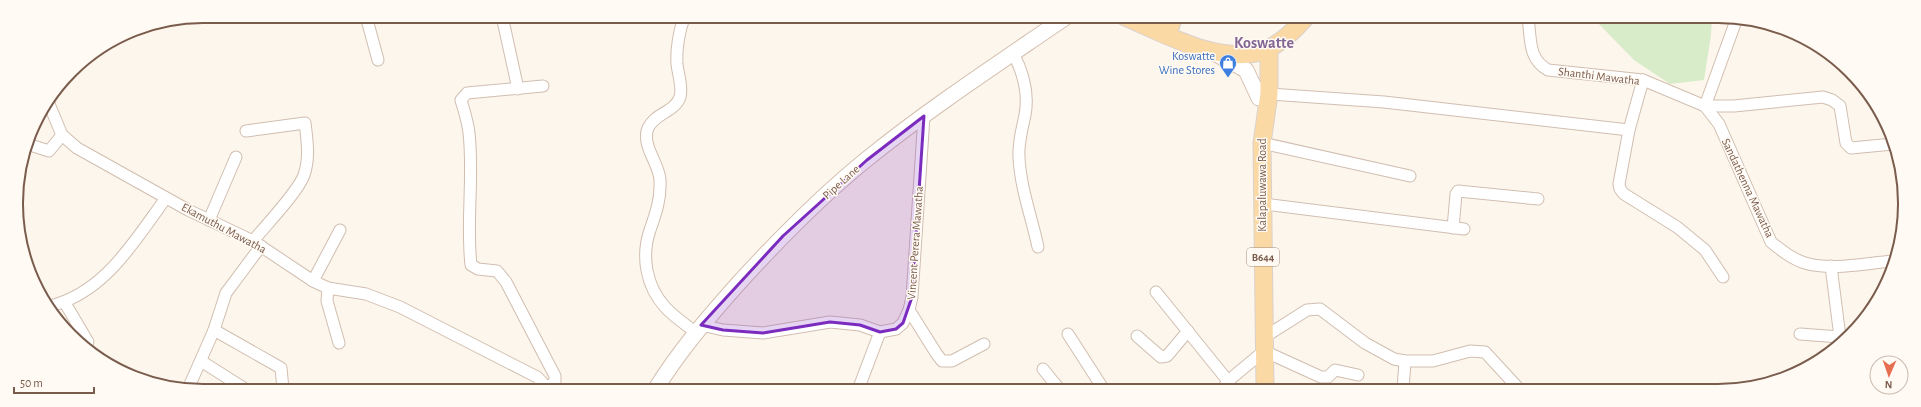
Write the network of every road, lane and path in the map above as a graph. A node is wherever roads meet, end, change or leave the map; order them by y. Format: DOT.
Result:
graph roads {
  1 [pos="368,23"];
  2 [pos="504,23"];
  3 [pos="683,23"];
  4 [pos="1057,23"];
  5 [pos="1155,23"];
  6 [pos="1172,23"];
  7 [pos="1301,23"];
  8 [pos="1529,23"];
  9 [pos="1735,24"];
  10 [pos="1167,35"];
  11 [pos="1208,50"];
  12 [pos="1265,50"];
  13 [pos="1013,54"];
  14 [pos="378,60"];
  15 [pos="1643,80"];
  16 [pos="543,86"];
  17 [pos="518,89"];
  18 [pos="1264,96"];
  19 [pos="1705,106"];
  20 [pos="50,107"];
  21 [pos="924,116"];
  22 [pos="1629,130"];
  23 [pos="246,131"];
  24 [pos="62,135"];
  25 [pos="1262,143"];
  26 [pos="1888,144"];
  27 [pos="33,146"];
  28 [pos="236,157"];
  29 [pos="1410,176"];
  30 [pos="166,198"];
  31 [pos="1538,199"];
  32 [pos="1264,204"];
  33 [pos="208,220"];
  34 [pos="340,230"];
  35 [pos="257,243"];
  36 [pos="1038,247"];
  37 [pos="1888,261"];
  38 [pos="1831,266"];
  39 [pos="1723,277"];
  40 [pos="313,281"];
  41 [pos="328,288"];
  42 [pos="1156,292"];
  43 [pos="65,303"];
  44 [pos="54,305"];
  45 [pos="909,310"];
  46 [pos="698,328"];
  47 [pos="214,330"];
  48 [pos="1188,331"];
  49 [pos="880,332"];
  50 [pos="1068,334"];
  51 [pos="1800,334"];
  52 [pos="1842,334"];
  53 [pos="1137,336"];
  54 [pos="1838,338"];
  55 [pos="88,342"];
  56 [pos="339,343"];
  57 [pos="984,344"];
  58 [pos="1264,344"];
  59 [pos="201,361"];
  60 [pos="1405,361"];
  61 [pos="1043,369"];
  62 [pos="1358,375"];
  63 [pos="190,384"];
  64 [pos="236,384"];
  65 [pos="282,384"];
  66 [pos="543,384"];
  67 [pos="551,384"];
  68 [pos="659,384"];
  69 [pos="860,384"];
  70 [pos="1055,384"];
  71 [pos="1100,384"];
  72 [pos="1224,384"];
  73 [pos="1227,384"];
  74 [pos="1265,384"];
  75 [pos="1403,384"];
  76 [pos="1514,384"];
  1 -- 14 [label="street"];
  2 -- 17 [label="street"];
  3 -- 46 [label="street"];
  4 -- 13 [label="street, Pipe Lane"];
  5 -- 10 [label="main road"];
  6 -- 10 [label="main road"];
  7 -- 12 [label="main road"];
  8 -- 15 [label="street, Shanthi Mawatha"];
  9 -- 19 [label="street"];
  10 -- 11 [label="main road"];
  11 -- 12 [label="main road"];
  11 -- 18 [label="street"];
  12 -- 18 [label="main road, Kalapaluwawa Road / B644"];
  13 -- 21 [label="street, Pipe Lane"];
  13 -- 36 [label="street"];
  15 -- 19 [label="street, Shanthi Mawatha"];
  15 -- 22 [label="street"];
  16 -- 17 [label="street"];
  17 -- 67 [label="street"];
  18 -- 22 [label="street"];
  18 -- 25 [label="main road, Kalapaluwawa Road / B644"];
  19 -- 26 [label="street"];
  19 -- 38 [label="street, Sandathenna Mawatha"];
  20 -- 24 [label="street, Ekamuthu Mawatha"];
  21 -- 45 [label="street, Vincent Perera Mawatha"];
  21 -- 46 [label="street, Pipe Lane"];
  22 -- 39 [label="street"];
  23 -- 35 [label="street"];
  24 -- 27 [label="street"];
  24 -- 30 [label="street, Ekamuthu Mawatha"];
  25 -- 29 [label="street"];
  25 -- 32 [label="main road, Kalapaluwawa Road / B644"];
  28 -- 33 [label="street"];
  30 -- 33 [label="street, Ekamuthu Mawatha"];
  30 -- 43 [label="street"];
  31 -- 32 [label="street"];
  32 -- 58 [label="main road, Kalapaluwawa Road / B644"];
  33 -- 35 [label="street, Ekamuthu Mawatha"];
  34 -- 40 [label="street"];
  35 -- 40 [label="street, Ekamuthu Mawatha"];
  35 -- 47 [label="street"];
  37 -- 38 [label="street, Sandathenna Mawatha"];
  38 -- 52 [label="street"];
  40 -- 41 [label="street, Ekamuthu Mawatha"];
  41 -- 56 [label="street"];
  41 -- 66 [label="street, Ekamuthu Mawatha"];
  42 -- 48 [label="street"];
  43 -- 44 [label="street"];
  43 -- 55 [label="street"];
  45 -- 49 [label="street"];
  45 -- 57 [label="street, Vincent Perera Mawatha"];
  46 -- 49 [label="street"];
  46 -- 68 [label="street, Pipe Lane"];
  47 -- 59 [label="street"];
  47 -- 65 [label="street"];
  48 -- 53 [label="street"];
  48 -- 72 [label="street"];
  49 -- 69 [label="street"];
  50 -- 71 [label="street"];
  51 -- 54 [label="street"];
  58 -- 60 [label="street"];
  58 -- 62 [label="street"];
  58 -- 73 [label="street"];
  58 -- 74 [label="main road, Kalapaluwawa Road / B644"];
  59 -- 63 [label="street"];
  59 -- 64 [label="street"];
  60 -- 75 [label="street"];
  60 -- 76 [label="street"];
  61 -- 70 [label="street"];
}
